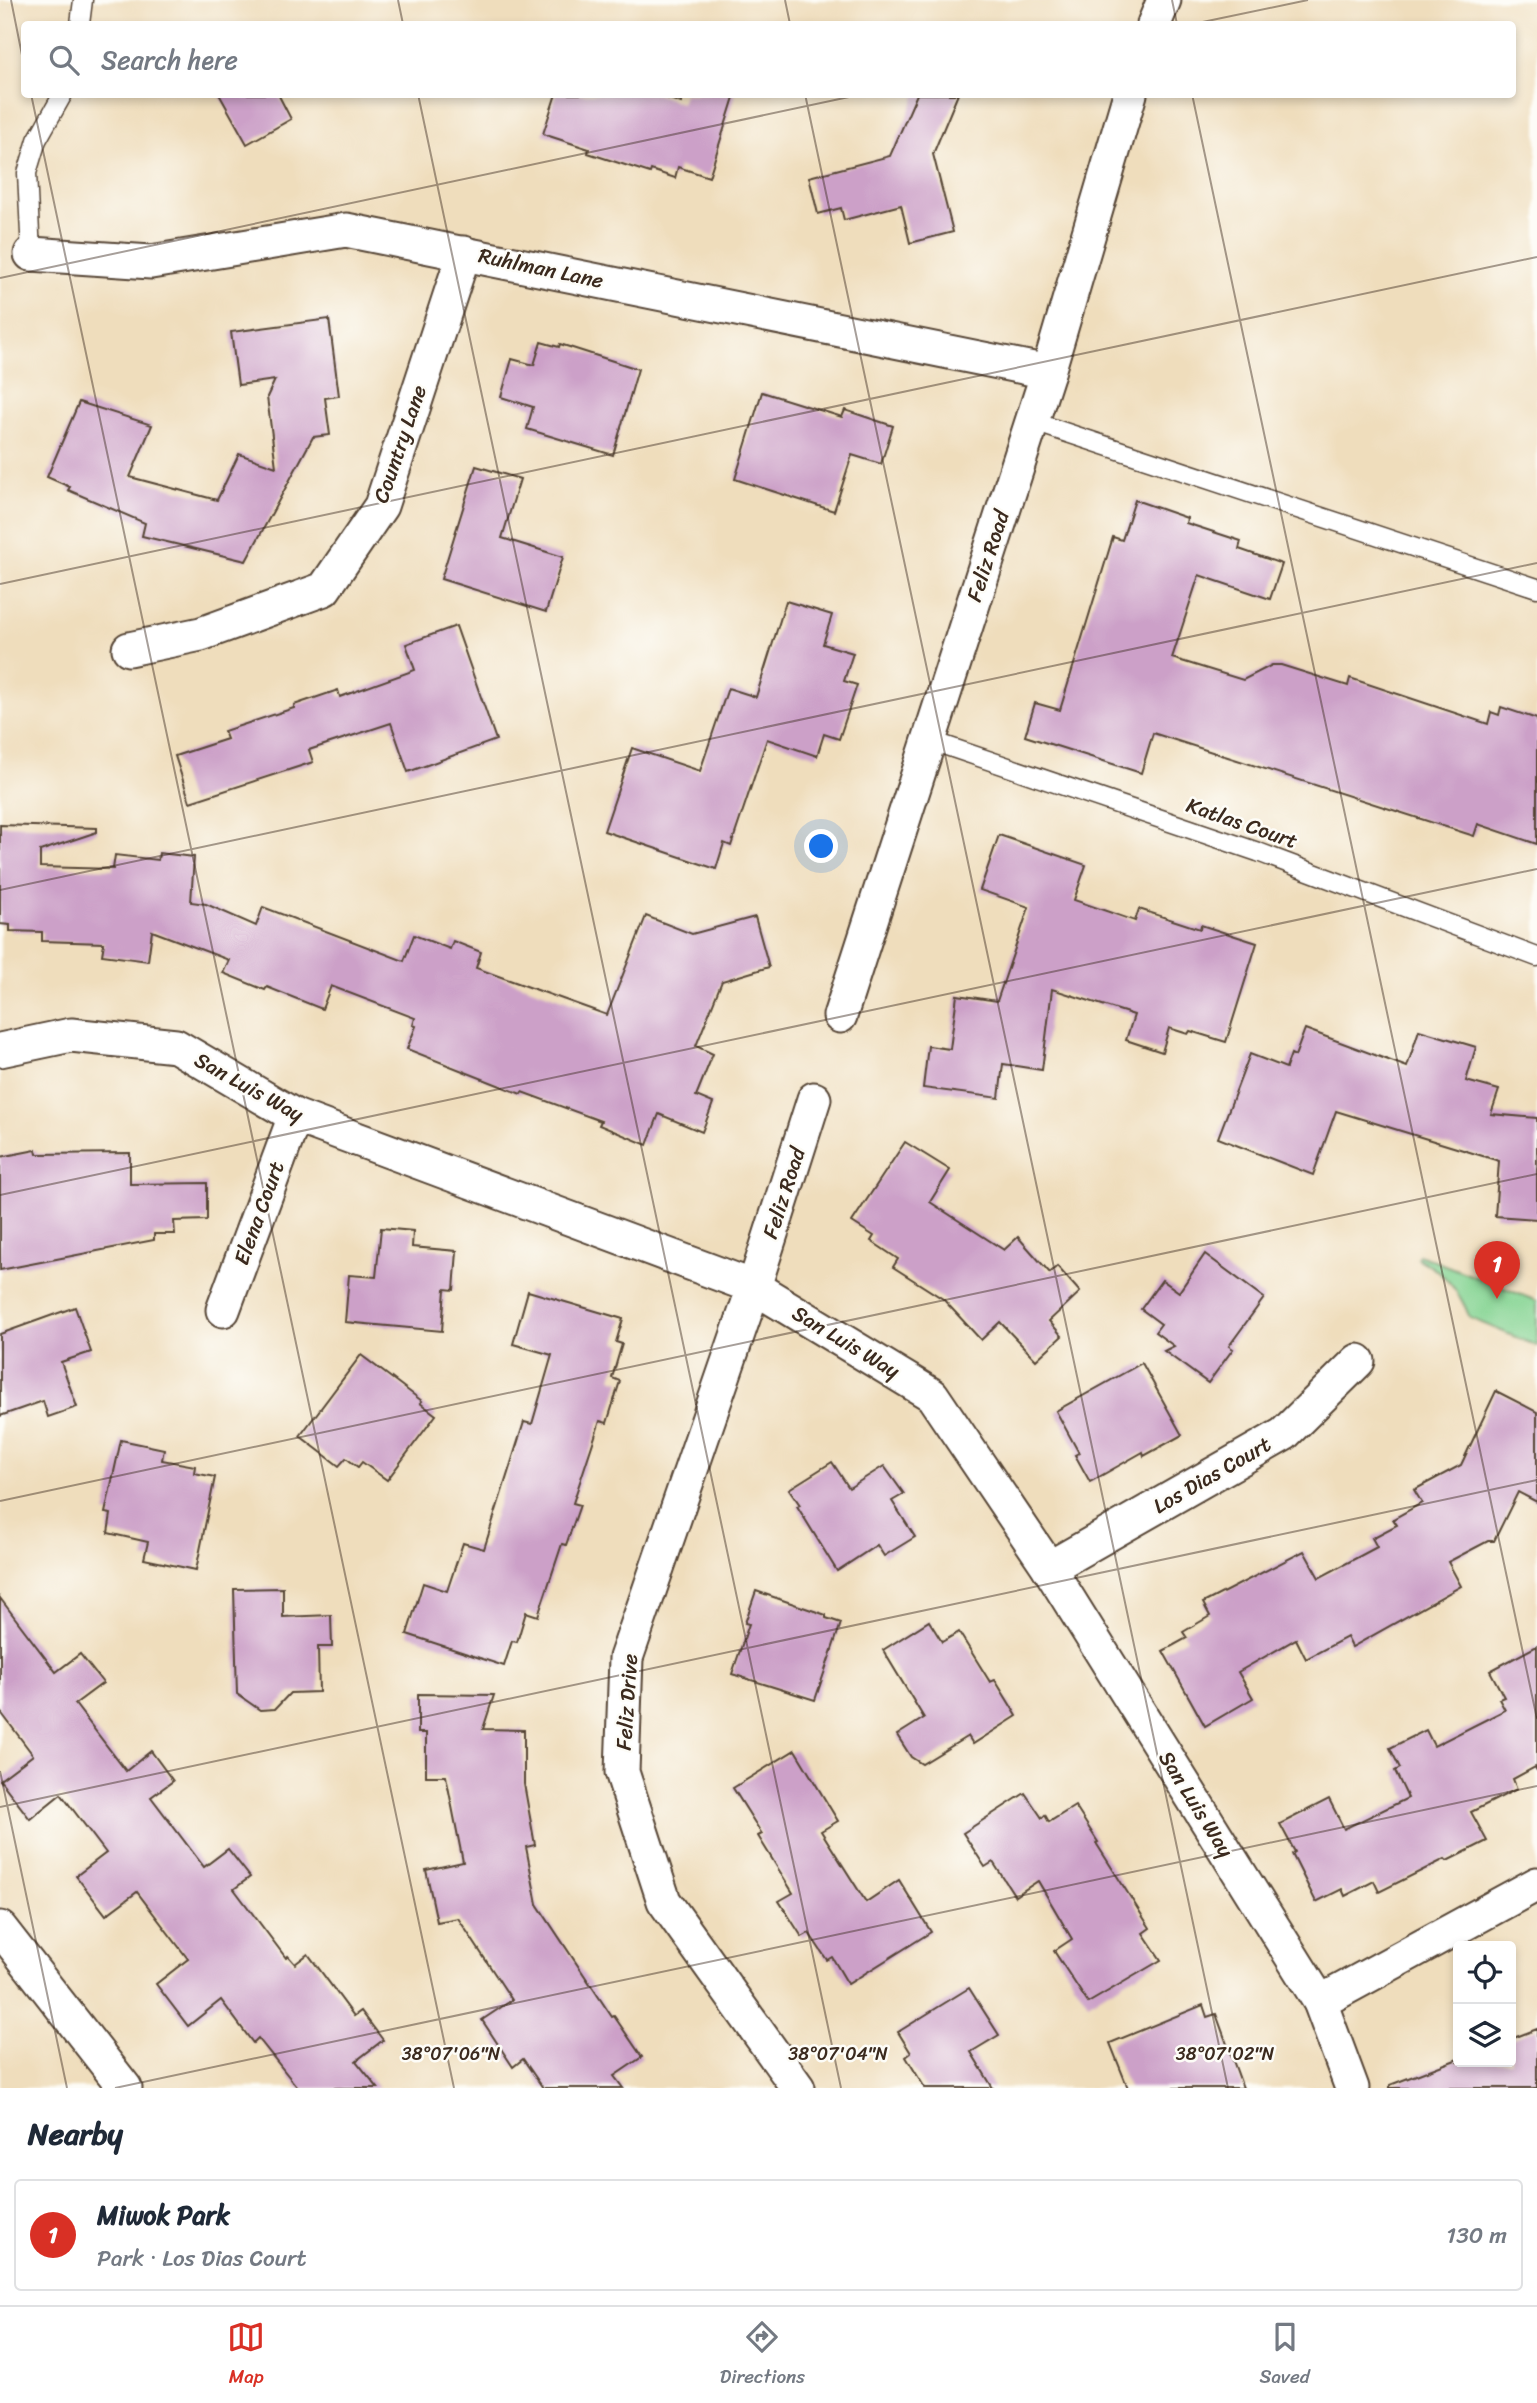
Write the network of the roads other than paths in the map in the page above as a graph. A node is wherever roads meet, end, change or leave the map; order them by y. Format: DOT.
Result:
graph roads {
  1 [pos="83,0"];
  2 [pos="1164,0"];
  3 [pos="80,21"];
  4 [pos="1155,21"];
  5 [pos="61,98"];
  6 [pos="1129,98"];
  7 [pos="464,253"];
  8 [pos="32,254"];
  9 [pos="1048,372"];
  10 [pos="1031,421"];
  11 [pos="1537,588"];
  12 [pos="129,649"];
  13 [pos="929,740"];
  14 [pos="1537,957"];
  15 [pos="841,1016"];
  16 [pos="0,1050"];
  17 [pos="814,1099"];
  18 [pos="295,1116"];
  19 [pos="754,1287"];
  20 [pos="223,1310"];
  21 [pos="1358,1361"];
  22 [pos="1049,1568"];
  23 [pos="1537,1884"];
  24 [pos="0,1928"];
  25 [pos="1320,2002"];
  26 [pos="125,2088"];
  27 [pos="798,2088"];
  28 [pos="1352,2088"];
  1 -- 3 [label="lane"];
  2 -- 4 [label="street"];
  5 -- 8 [label="lane"];
  6 -- 9 [label="street, Feliz Road"];
  7 -- 8 [label="street, Ruhlman Lane"];
  7 -- 9 [label="street, Ruhlman Lane"];
  7 -- 12 [label="street, Country Lane"];
  9 -- 10 [label="street, Feliz Road"];
  10 -- 11 [label="lane"];
  10 -- 13 [label="street, Feliz Road"];
  13 -- 14 [label="lane, Katlas Court"];
  13 -- 15 [label="street, Feliz Road"];
  16 -- 18 [label="street, San Luis Way"];
  17 -- 19 [label="street, Feliz Road"];
  18 -- 19 [label="street, San Luis Way"];
  18 -- 20 [label="street, Elena Court"];
  19 -- 22 [label="street, San Luis Way"];
  19 -- 27 [label="street, Feliz Drive"];
  21 -- 22 [label="street, Los Dias Court"];
  22 -- 25 [label="street, San Luis Way"];
  23 -- 25 [label="street"];
  24 -- 26 [label="street"];
  25 -- 28 [label="street, San Luis Way"];
}
